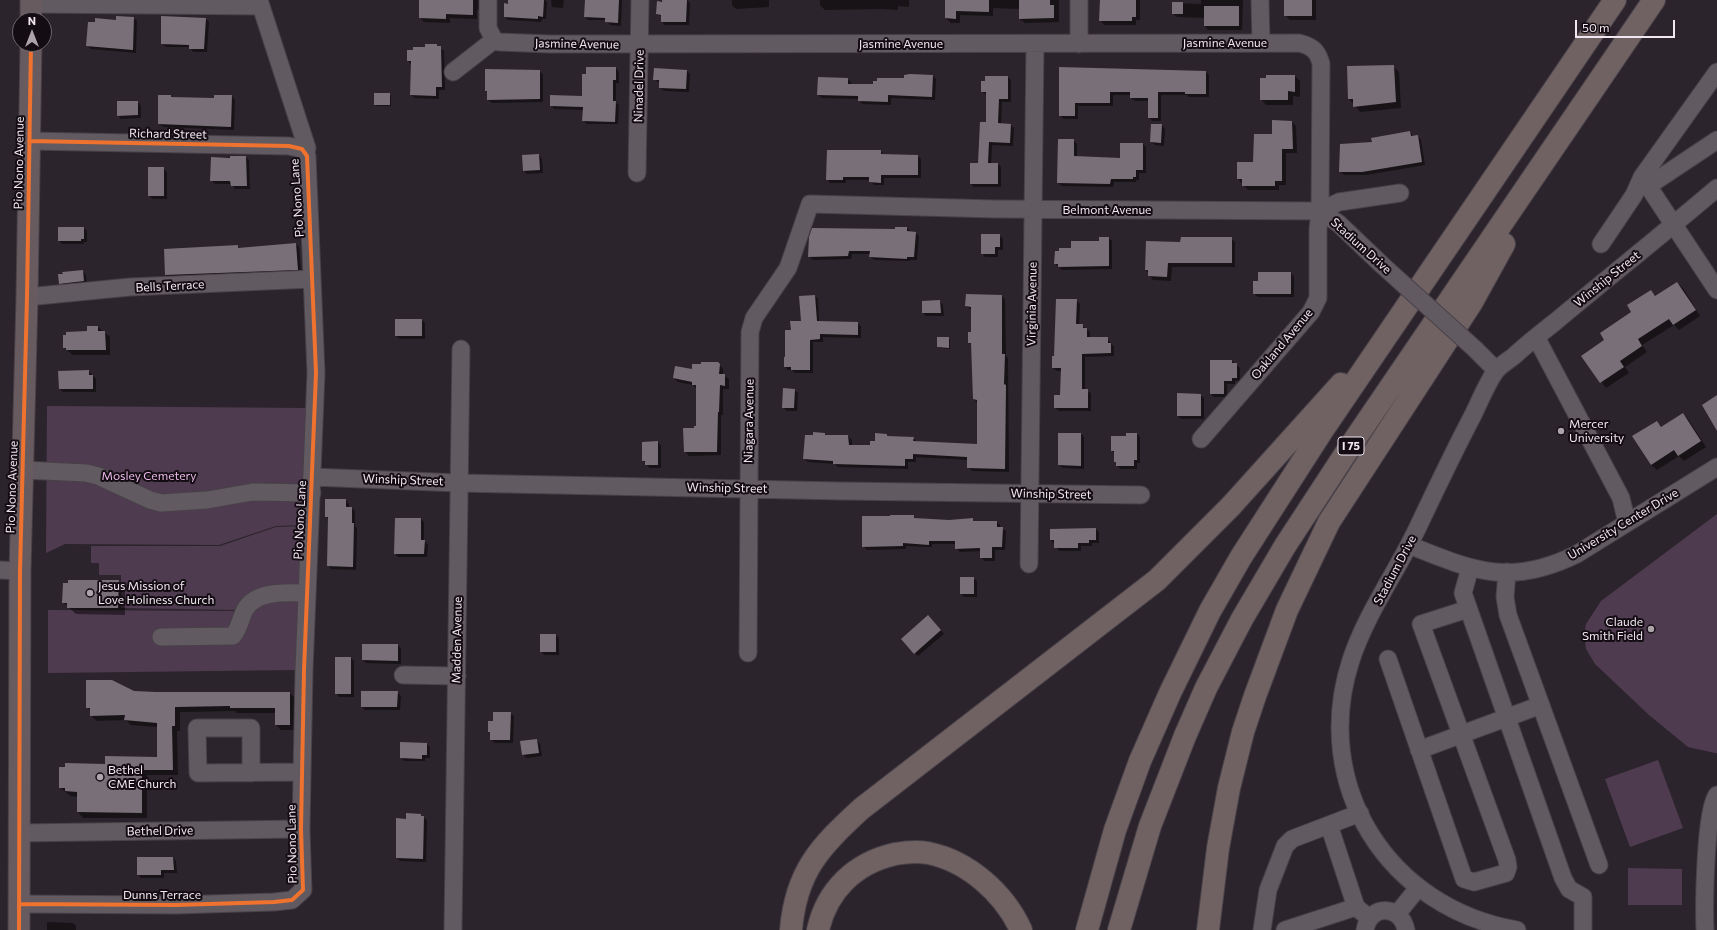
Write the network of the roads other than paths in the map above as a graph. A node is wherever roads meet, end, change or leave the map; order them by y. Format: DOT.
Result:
graph roads {
  1 [pos="488,0"];
  2 [pos="640,0"];
  3 [pos="1079,0"];
  4 [pos="1260,0"];
  5 [pos="1615,0"];
  6 [pos="1654,0"];
  7 [pos="260,3"];
  8 [pos="31,8"];
  9 [pos="494,40"];
  10 [pos="1261,43"];
  11 [pos="639,44"];
  12 [pos="1035,44"];
  13 [pos="1079,44"];
  14 [pos="1308,45"];
  15 [pos="31,52"];
  16 [pos="453,72"];
  17 [pos="1717,72"];
  18 [pos="1717,140"];
  19 [pos="29,141"];
  20 [pos="304,152"];
  21 [pos="637,173"];
  22 [pos="1645,181"];
  23 [pos="1530,183"];
  24 [pos="1717,188"];
  25 [pos="1400,193"];
  26 [pos="810,204"];
  27 [pos="1033,210"];
  28 [pos="1320,212"];
  29 [pos="1674,224"];
  30 [pos="1601,244"];
  31 [pos="312,279"];
  32 [pos="1717,290"];
  33 [pos="27,297"];
  34 [pos="1407,308"];
  35 [pos="1536,337"];
  36 [pos="461,349"];
  37 [pos="1496,370"];
  38 [pos="1201,439"];
  39 [pos="1717,467"];
  40 [pos="23,470"];
  41 [pos="459,483"];
  42 [pos="312,485"];
  43 [pos="748,488"];
  44 [pos="1029,494"];
  45 [pos="1141,495"];
  46 [pos="1627,523"];
  47 [pos="1409,545"];
  48 [pos="1029,564"];
  49 [pos="1470,568"];
  50 [pos="10,571"];
  51 [pos="1507,572"];
  52 [pos="307,592"];
  53 [pos="1468,609"];
  54 [pos="162,636"];
  55 [pos="748,653"];
  56 [pos="1388,659"];
  57 [pos="403,675"];
  58 [pos="456,676"];
  59 [pos="1541,705"];
  60 [pos="1507,718"];
  61 [pos="1461,735"];
  62 [pos="1420,750"];
  63 [pos="302,772"];
  64 [pos="251,773"];
  65 [pos="1717,795"];
  66 [pos="1360,813"];
  67 [pos="1329,825"];
  68 [pos="300,829"];
  69 [pos="19,833"];
  70 [pos="1599,866"];
  71 [pos="1133,878"];
  72 [pos="1418,888"];
  73 [pos="303,890"];
  74 [pos="18,904"];
  75 [pos="1356,908"];
  76 [pos="1397,914"];
  77 [pos="1367,924"];
  78 [pos="19,930"];
  79 [pos="453,930"];
  80 [pos="791,930"];
  81 [pos="818,930"];
  82 [pos="1021,930"];
  83 [pos="1087,930"];
  84 [pos="1119,930"];
  85 [pos="1130,930"];
  86 [pos="1208,930"];
  87 [pos="1262,930"];
  88 [pos="1285,930"];
  89 [pos="1406,930"];
  90 [pos="1517,930"];
  91 [pos="1583,930"];
  92 [pos="1705,930"];
  1 -- 9 [label="street"];
  2 -- 11 [label="street, Ninadel Drive"];
  3 -- 13 [label="street"];
  4 -- 10 [label="street"];
  5 -- 34 [label="highway, I 75"];
  6 -- 23 [label="highway, I 75"];
  7 -- 8 [label="street"];
  7 -- 20 [label="street, Pio Nono Lane"];
  9 -- 11 [label="street, Jasmine Avenue"];
  9 -- 16 [label="street"];
  10 -- 13 [label="street, Jasmine Avenue"];
  10 -- 14 [label="street, Jasmine Avenue"];
  11 -- 12 [label="street, Jasmine Avenue"];
  11 -- 21 [label="street, Ninadel Drive"];
  12 -- 13 [label="street, Jasmine Avenue"];
  12 -- 27 [label="street, Virginia Avenue"];
  14 -- 28 [label="street, Oakland Avenue"];
  15 -- 19 [label="main road, Pio Nono Avenue"];
  17 -- 22 [label="street"];
  18 -- 22 [label="street"];
  19 -- 20 [label="street, Richard Street"];
  19 -- 33 [label="main road, Pio Nono Avenue"];
  20 -- 31 [label="street, Pio Nono Lane"];
  22 -- 29 [label="street"];
  22 -- 30 [label="street"];
  23 -- 71 [label="highway, I 75"];
  23 -- 86 [label="highway"];
  24 -- 29 [label="street, Winship Street"];
  25 -- 28 [label="street, Belmont Avenue"];
  26 -- 27 [label="street, Belmont Avenue"];
  26 -- 43 [label="street, Niagara Avenue"];
  27 -- 28 [label="street, Belmont Avenue"];
  27 -- 44 [label="street, Virginia Avenue"];
  28 -- 37 [label="street, Stadium Drive, bridge"];
  28 -- 38 [label="street, Oakland Avenue"];
  29 -- 32 [label="street"];
  29 -- 35 [label="street, Winship Street"];
  31 -- 33 [label="street, Bells Terrace"];
  31 -- 42 [label="street, Pio Nono Lane"];
  33 -- 40 [label="main road, Pio Nono Avenue"];
  34 -- 80 [label="highway"];
  34 -- 83 [label="highway, I 75"];
  35 -- 37 [label="street, Winship Street"];
  35 -- 46 [label="street"];
  36 -- 41 [label="street, Madden Avenue"];
  37 -- 47 [label="street, Stadium Drive"];
  39 -- 46 [label="street, University Center Drive"];
  40 -- 42 [label="street, Winship Street"];
  40 -- 50 [label="main road, Pio Nono Avenue"];
  41 -- 42 [label="street, Winship Street"];
  41 -- 43 [label="street, Winship Street"];
  41 -- 58 [label="street, Madden Avenue"];
  42 -- 52 [label="street, Pio Nono Lane"];
  43 -- 44 [label="street, Winship Street"];
  43 -- 55 [label="street, Niagara Avenue"];
  44 -- 45 [label="street, Winship Street"];
  44 -- 48 [label="street, Virginia Avenue"];
  46 -- 51 [label="street, University Center Drive"];
  47 -- 49 [label="street, University Center Drive"];
  47 -- 66 [label="street, Stadium Drive"];
  49 -- 51 [label="street, University Center Drive"];
  49 -- 53 [label="street"];
  50 -- 69 [label="main road, Pio Nono Avenue"];
  51 -- 59 [label="street"];
  52 -- 54 [label="street"];
  52 -- 63 [label="street, Pio Nono Lane"];
  53 -- 60 [label="street"];
  53 -- 61 [label="street"];
  56 -- 62 [label="street"];
  57 -- 58 [label="street"];
  58 -- 79 [label="street, Madden Avenue"];
  59 -- 60 [label="street"];
  59 -- 70 [label="street"];
  60 -- 61 [label="street"];
  60 -- 91 [label="street"];
  61 -- 62 [label="street"];
  61 -- 62 [label="street"];
  63 -- 64 [label="street"];
  63 -- 68 [label="street, Pio Nono Lane"];
  65 -- 92 [label="street"];
  66 -- 67 [label="street"];
  66 -- 72 [label="street, Stadium Drive"];
  67 -- 75 [label="street"];
  67 -- 87 [label="street"];
  68 -- 69 [label="street, Bethel Drive"];
  68 -- 73 [label="street, Pio Nono Lane"];
  69 -- 74 [label="main road, Pio Nono Avenue"];
  71 -- 84 [label="highway, I 75"];
  71 -- 85 [label="highway"];
  72 -- 76 [label="street"];
  72 -- 90 [label="street, Stadium Drive"];
  73 -- 74 [label="street, Dunns Terrace"];
  74 -- 78 [label="main road, Pio Nono Avenue"];
  75 -- 77 [label="street"];
  75 -- 88 [label="street"];
  76 -- 77 [label="street"];
  76 -- 89 [label="street"];
  81 -- 82 [label="highway"];
}
